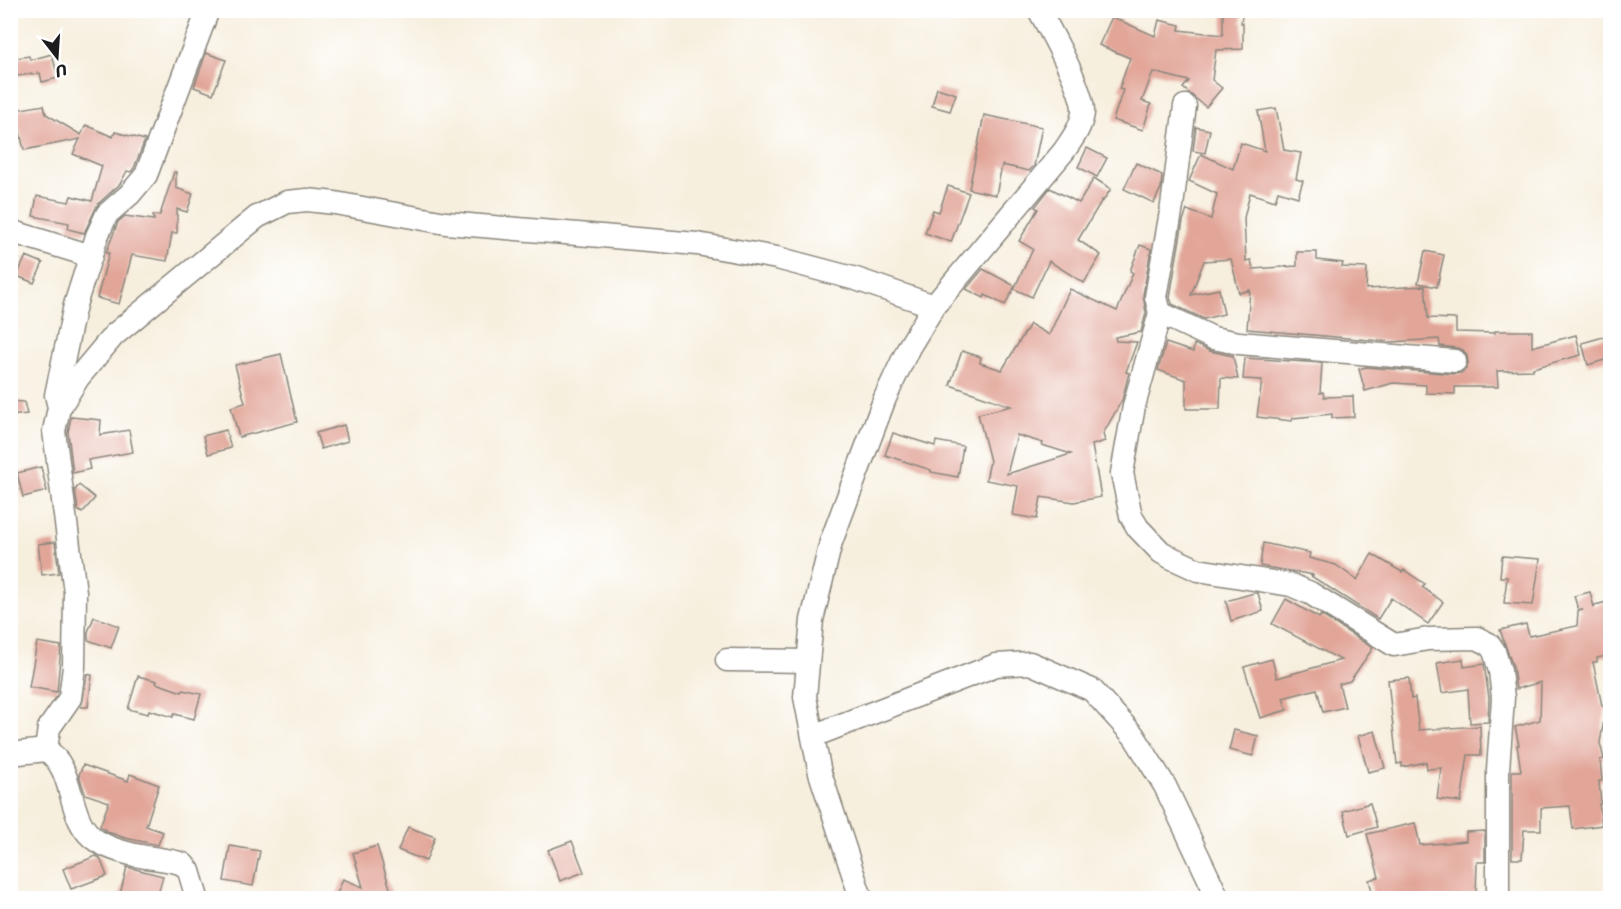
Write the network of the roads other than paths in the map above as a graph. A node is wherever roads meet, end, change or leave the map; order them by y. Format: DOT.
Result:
graph roads {
  1 [pos="208,10"];
  2 [pos="1039,10"];
  3 [pos="1185,106"];
  4 [pos="10,231"];
  5 [pos="90,256"];
  6 [pos="934,306"];
  7 [pos="1160,313"];
  8 [pos="1455,362"];
  9 [pos="59,408"];
  10 [pos="727,660"];
  11 [pos="808,661"];
  12 [pos="813,736"];
  13 [pos="46,750"];
  14 [pos="10,754"];
  15 [pos="197,898"];
  16 [pos="861,898"];
  17 [pos="1218,898"];
  18 [pos="1498,898"];
  1 -- 5 [label="street"];
  2 -- 6 [label="street"];
  3 -- 7 [label="street"];
  4 -- 5 [label="street"];
  5 -- 9 [label="street"];
  6 -- 9 [label="street"];
  6 -- 11 [label="street"];
  7 -- 8 [label="street"];
  7 -- 18 [label="street"];
  9 -- 13 [label="street"];
  10 -- 11 [label="street"];
  11 -- 12 [label="street"];
  12 -- 16 [label="street"];
  12 -- 17 [label="street"];
  13 -- 14 [label="street"];
  13 -- 15 [label="street"];
}
